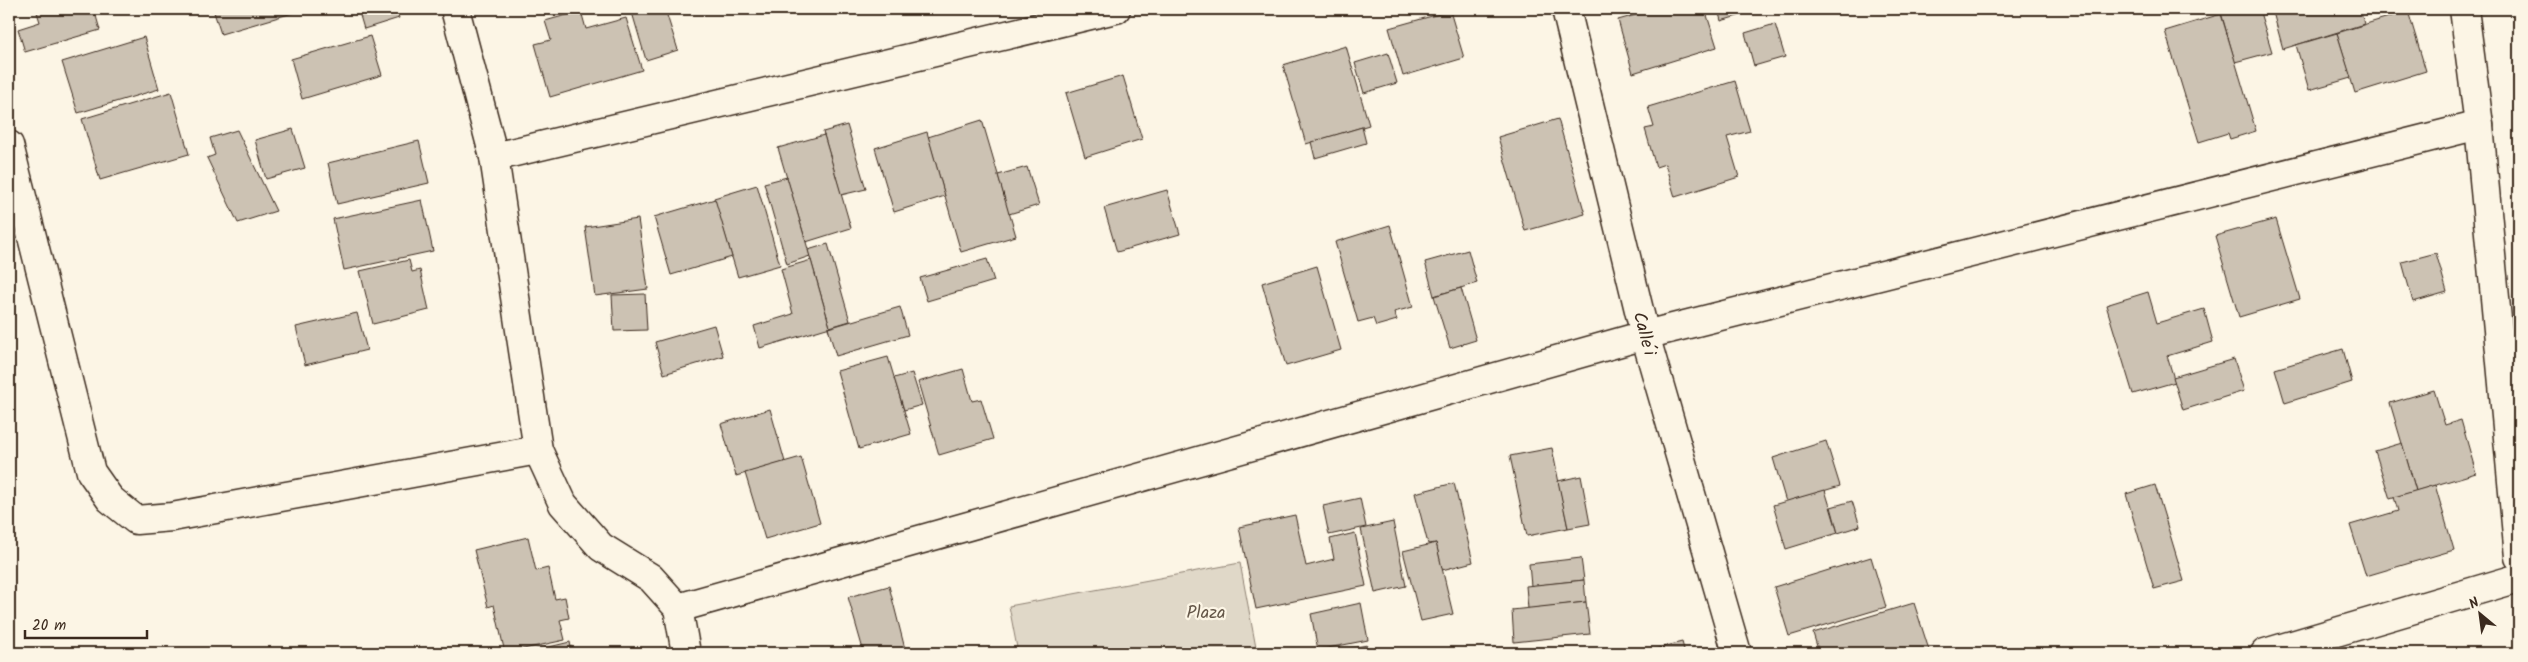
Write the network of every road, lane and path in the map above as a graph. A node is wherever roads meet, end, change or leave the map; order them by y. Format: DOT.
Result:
graph roads {
  1 [pos="455,9"];
  2 [pos="1116,9"];
  3 [pos="1566,9"];
  4 [pos="2464,9"];
  5 [pos="2479,125"];
  6 [pos="9,144"];
  7 [pos="494,157"];
  8 [pos="1645,335"];
  9 [pos="2513,405"];
  10 [pos="538,450"];
  11 [pos="2519,557"];
  12 [pos="2519,578"];
  13 [pos="678,608"];
  14 [pos="686,653"];
  15 [pos="1737,653"];
  16 [pos="2265,653"];
  1 -- 7 [label="street"];
  2 -- 7 [label="street"];
  3 -- 8 [label="street, Calle´i"];
  4 -- 5 [label="street"];
  5 -- 8 [label="street"];
  5 -- 9 [label="street"];
  6 -- 10 [label="street"];
  7 -- 10 [label="street"];
  8 -- 13 [label="street"];
  8 -- 15 [label="street, Calle´i"];
  9 -- 11 [label="street"];
  10 -- 13 [label="street"];
  12 -- 16 [label="street"];
  13 -- 14 [label="street"];
}
